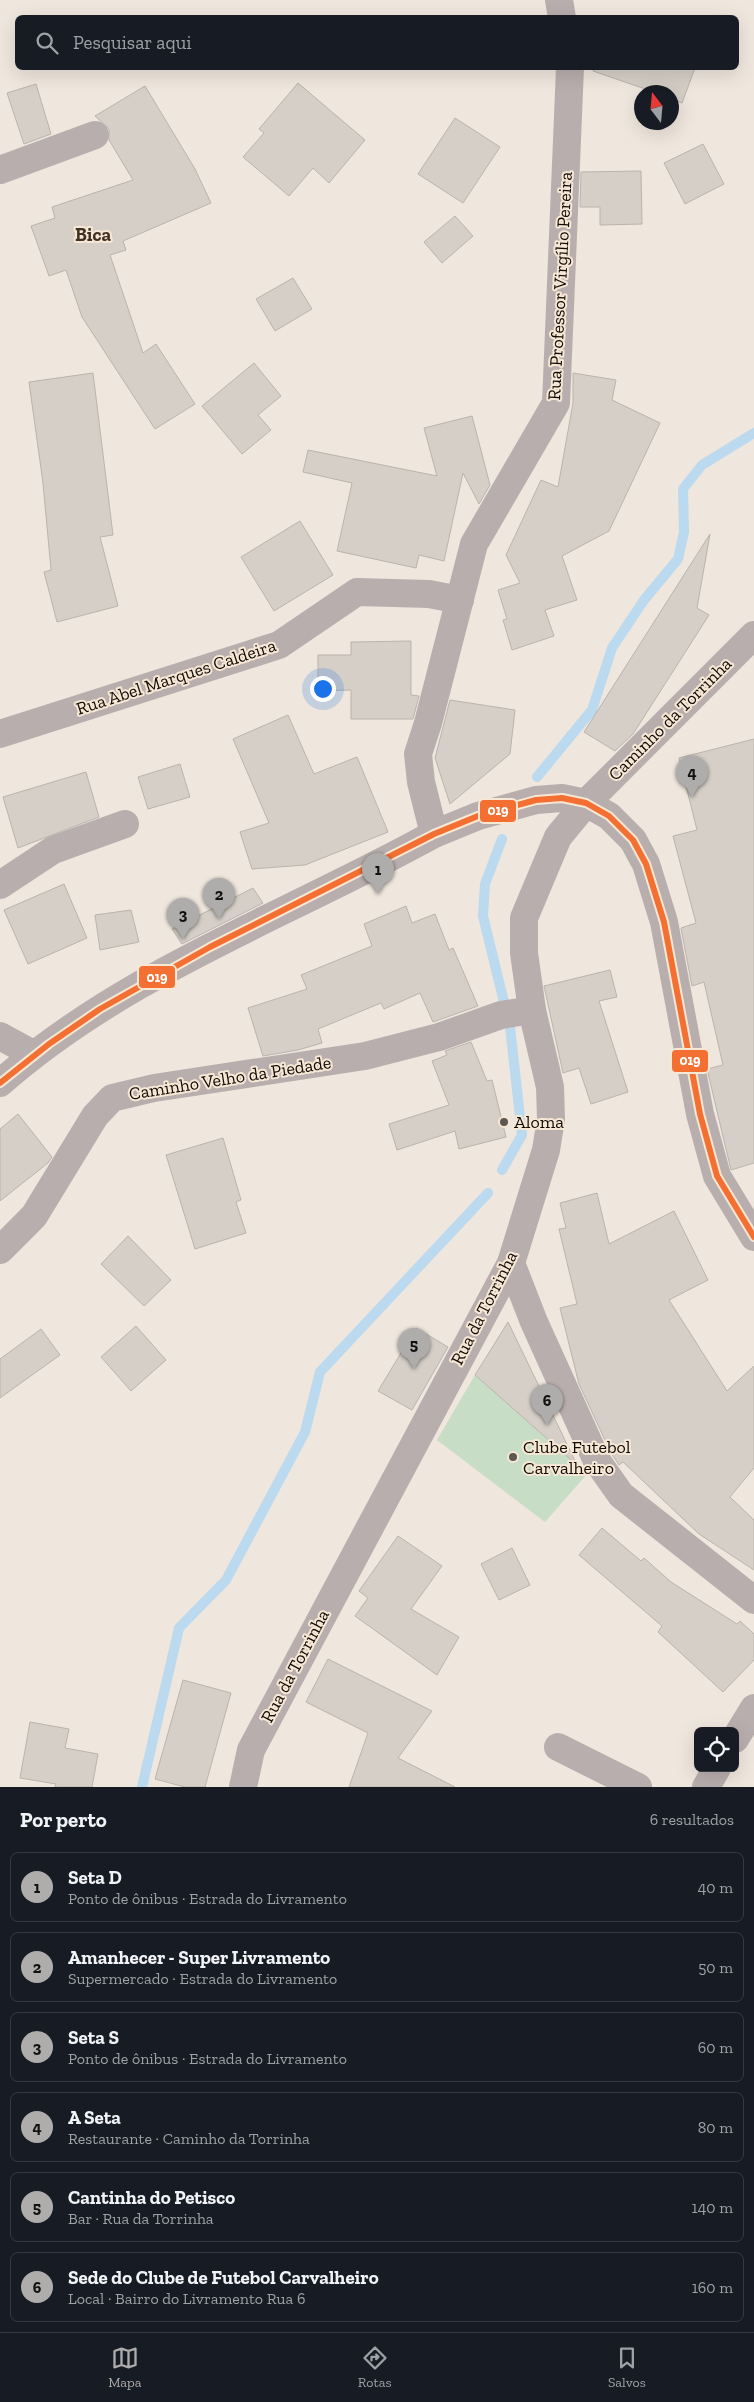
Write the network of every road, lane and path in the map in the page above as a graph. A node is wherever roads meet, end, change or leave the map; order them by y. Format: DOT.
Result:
graph roads {
  1 [pos="559,0"];
  2 [pos="562,15"];
  3 [pos="570,70"];
  4 [pos="95,135"];
  5 [pos="0,170"];
  6 [pos="460,600"];
  7 [pos="754,635"];
  8 [pos="0,734"];
  9 [pos="586,803"];
  10 [pos="125,824"];
  11 [pos="434,834"];
  12 [pos="0,885"];
  13 [pos="532,1010"];
  14 [pos="0,1036"];
  15 [pos="33,1054"];
  16 [pos="0,1083"];
  17 [pos="754,1238"];
  18 [pos="0,1250"];
  19 [pos="511,1263"];
  20 [pos="754,1600"];
  21 [pos="754,1708"];
  22 [pos="739,1732"];
  23 [pos="558,1747"];
  24 [pos="715,1772"];
  25 [pos="243,1787"];
  26 [pos="638,1787"];
  27 [pos="706,1787"];
  1 -- 2 [label="street"];
  3 -- 6 [label="street, Rua Professor Virgílio Pereira"];
  4 -- 5 [label="street"];
  6 -- 8 [label="street, Rua Abel Marques Caldeira"];
  6 -- 11 [label="street, Rua Professor Virgílio Pereira"];
  7 -- 9 [label="street, Caminho da Torrinha"];
  9 -- 11 [label="street"];
  9 -- 13 [label="street, Rua da Torrinha"];
  9 -- 17 [label="street"];
  10 -- 12 [label="street"];
  11 -- 15 [label="street"];
  13 -- 18 [label="street, Caminho Velho da Piedade"];
  13 -- 19 [label="street, Rua da Torrinha"];
  14 -- 15 [label="street"];
  15 -- 16 [label="street"];
  19 -- 20 [label="street"];
  19 -- 25 [label="street, Rua da Torrinha"];
  21 -- 22 [label="street"];
  23 -- 26 [label="street"];
  24 -- 27 [label="street"];
}
